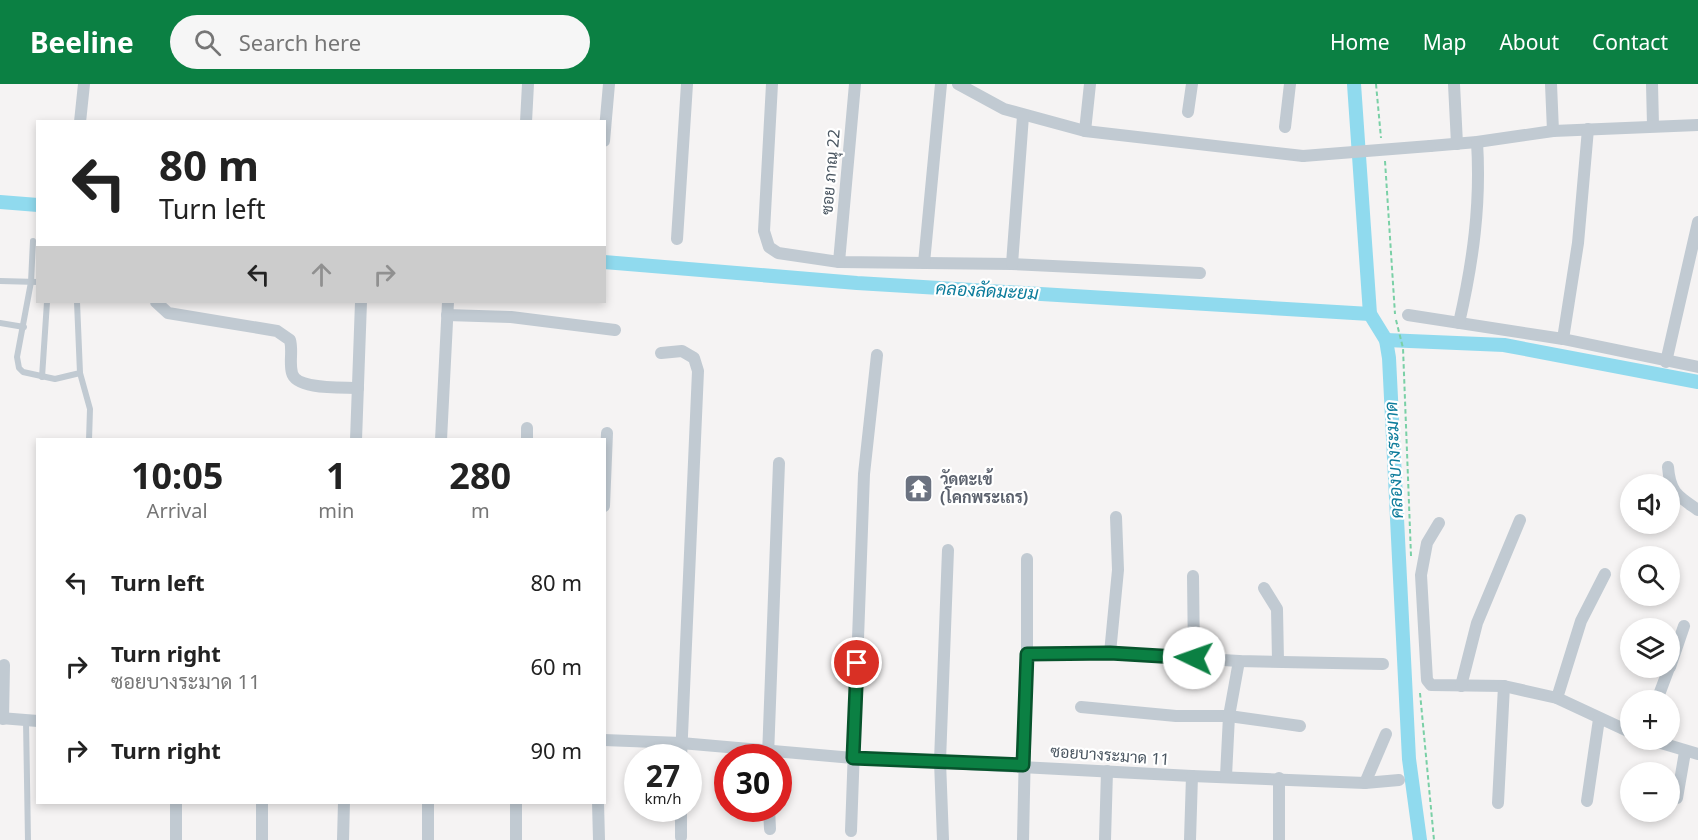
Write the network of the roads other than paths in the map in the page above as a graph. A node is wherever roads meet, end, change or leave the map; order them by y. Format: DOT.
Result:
graph roads {
  1 [pos="84,84"];
  2 [pos="528,84"];
  3 [pos="609,84"];
  4 [pos="687,84"];
  5 [pos="772,84"];
  6 [pos="855,84"];
  7 [pos="941,84"];
  8 [pos="958,84"];
  9 [pos="1090,84"];
  10 [pos="1192,84"];
  11 [pos="1290,84"];
  12 [pos="1454,84"];
  13 [pos="1551,84"];
  14 [pos="1652,84"];
  15 [pos="1188,112"];
  16 [pos="1023,116"];
  17 [pos="80,120"];
  18 [pos="526,120"];
  19 [pos="606,120"];
  20 [pos="1698,124"];
  21 [pos="1653,125"];
  22 [pos="1285,127"];
  23 [pos="1588,129"];
  24 [pos="1085,130"];
  25 [pos="1553,130"];
  26 [pos="1477,142"];
  27 [pos="1457,144"];
  28 [pos="1698,222"];
  29 [pos="677,239"];
  30 [pos="33,241"];
  31 [pos="839,262"];
  32 [pos="924,263"];
  33 [pos="1012,264"];
  34 [pos="1200,273"];
  35 [pos="0,281"];
  36 [pos="34,282"];
  37 [pos="47,303"];
  38 [pos="77,303"];
  39 [pos="157,303"];
  40 [pos="361,303"];
  41 [pos="448,303"];
  42 [pos="447,315"];
  43 [pos="1408,315"];
  44 [pos="1459,322"];
  45 [pos="0,323"];
  46 [pos="24,327"];
  47 [pos="615,330"];
  48 [pos="1563,339"];
  49 [pos="661,353"];
  50 [pos="877,355"];
  51 [pos="1666,362"];
  52 [pos="1698,367"];
  53 [pos="80,373"];
  54 [pos="42,377"];
  55 [pos="358,388"];
  56 [pos="607,433"];
  57 [pos="89,438"];
  58 [pos="356,438"];
  59 [pos="441,438"];
  60 [pos="606,457"];
  61 [pos="778,463"];
  62 [pos="1668,467"];
  63 [pos="1698,510"];
  64 [pos="1116,517"];
  65 [pos="1520,520"];
  66 [pos="1438,523"];
  67 [pos="948,550"];
  68 [pos="1027,559"];
  69 [pos="1605,574"];
  70 [pos="1193,576"];
  71 [pos="1264,588"];
  72 [pos="1684,626"];
  73 [pos="1680,637"];
  74 [pos="1110,653"];
  75 [pos="1027,654"];
  76 [pos="1194,658"];
  77 [pos="1239,661"];
  78 [pos="1278,661"];
  79 [pos="1383,664"];
  80 [pos="4,665"];
  81 [pos="1461,686"];
  82 [pos="1504,686"];
  83 [pos="1557,698"];
  84 [pos="1081,707"];
  85 [pos="1228,716"];
  86 [pos="2,718"];
  87 [pos="1599,719"];
  88 [pos="32,721"];
  89 [pos="1300,726"];
  90 [pos="1620,728"];
  91 [pos="1386,734"];
  92 [pos="606,740"];
  93 [pos="681,743"];
  94 [pos="768,744"];
  95 [pos="714,747"];
  96 [pos="1692,753"];
  97 [pos="792,755"];
  98 [pos="853,758"];
  99 [pos="940,761"];
  100 [pos="1023,765"];
  101 [pos="1107,771"];
  102 [pos="1192,776"];
  103 [pos="1226,777"];
  104 [pos="1278,778"];
  105 [pos="1399,780"];
  106 [pos="1365,783"];
  107 [pos="1680,789"];
  108 [pos="1587,801"];
  109 [pos="1498,803"];
  110 [pos="176,804"];
  111 [pos="262,804"];
  112 [pos="344,804"];
  113 [pos="428,804"];
  114 [pos="516,804"];
  115 [pos="598,804"];
  116 [pos="681,822"];
  117 [pos="770,822"];
  118 [pos="770,829"];
  119 [pos="851,831"];
  120 [pos="681,837"];
  121 [pos="28,840"];
  122 [pos="176,840"];
  123 [pos="262,840"];
  124 [pos="343,840"];
  125 [pos="429,840"];
  126 [pos="516,840"];
  127 [pos="599,840"];
  128 [pos="943,840"];
  129 [pos="1023,840"];
  130 [pos="1106,840"];
  131 [pos="1190,840"];
  132 [pos="1279,840"];
  1 -- 17 [label="street"];
  2 -- 18 [label="street"];
  3 -- 19 [label="street"];
  4 -- 29 [label="street"];
  5 -- 31 [label="street"];
  6 -- 31 [label="street, ซอย ภาณุ 22"];
  7 -- 32 [label="street"];
  8 -- 16 [label="street"];
  9 -- 24 [label="street"];
  10 -- 15 [label="street"];
  11 -- 22 [label="street"];
  12 -- 27 [label="street"];
  13 -- 25 [label="street"];
  14 -- 21 [label="street"];
  16 -- 24 [label="street"];
  16 -- 33 [label="street"];
  20 -- 21 [label="street"];
  21 -- 23 [label="street"];
  23 -- 25 [label="street"];
  23 -- 48 [label="street"];
  24 -- 27 [label="street, bridge"];
  25 -- 26 [label="street"];
  26 -- 27 [label="street"];
  26 -- 44 [label="street"];
  28 -- 51 [label="street"];
  30 -- 36 [label="lane"];
  31 -- 32 [label="street"];
  32 -- 33 [label="street"];
  33 -- 34 [label="street"];
  35 -- 36 [label="lane"];
  36 -- 46 [label="lane"];
  37 -- 54 [label="lane"];
  38 -- 53 [label="lane"];
  39 -- 55 [label="street"];
  40 -- 55 [label="street"];
  41 -- 42 [label="street"];
  42 -- 47 [label="street"];
  42 -- 59 [label="street"];
  43 -- 44 [label="street"];
  44 -- 48 [label="street"];
  45 -- 46 [label="lane"];
  46 -- 54 [label="lane"];
  48 -- 51 [label="street"];
  49 -- 93 [label="street"];
  50 -- 98 [label="street"];
  51 -- 52 [label="street"];
  53 -- 54 [label="lane"];
  53 -- 57 [label="lane"];
  55 -- 58 [label="street"];
  56 -- 60 [label="street"];
  61 -- 94 [label="street"];
  62 -- 63 [label="street"];
  64 -- 74 [label="street"];
  65 -- 81 [label="street"];
  66 -- 81 [label="street"];
  67 -- 99 [label="street"];
  68 -- 75 [label="street"];
  69 -- 83 [label="street"];
  70 -- 76 [label="street"];
  71 -- 78 [label="street"];
  72 -- 73 [label="street"];
  74 -- 75 [label="street"];
  74 -- 76 [label="street"];
  75 -- 100 [label="street"];
  76 -- 77 [label="street"];
  77 -- 78 [label="street"];
  77 -- 85 [label="street"];
  78 -- 79 [label="street"];
  80 -- 86 [label="street"];
  81 -- 82 [label="street"];
  82 -- 83 [label="street"];
  82 -- 109 [label="street"];
  83 -- 87 [label="street"];
  84 -- 85 [label="street"];
  85 -- 89 [label="street"];
  85 -- 103 [label="street"];
  86 -- 88 [label="street"];
  87 -- 90 [label="street"];
  87 -- 108 [label="street"];
  88 -- 121 [label="lane"];
  91 -- 106 [label="street"];
  92 -- 93 [label="street, ซอยบางระมาด 11"];
  93 -- 95 [label="street, ซอยบางระมาด 11"];
  96 -- 107 [label="street"];
  97 -- 98 [label="street, ซอยบางระมาด 11"];
  98 -- 99 [label="street, ซอยบางระมาด 11"];
  98 -- 119 [label="street"];
  99 -- 100 [label="street, ซอยบางระมาด 11"];
  99 -- 128 [label="street"];
  100 -- 101 [label="street, ซอยบางระมาด 11"];
  100 -- 129 [label="street"];
  101 -- 102 [label="street, ซอยบางระมาด 11"];
  101 -- 130 [label="street"];
  102 -- 103 [label="street, ซอยบางระมาด 11"];
  102 -- 131 [label="street"];
  103 -- 104 [label="street, ซอยบางระมาด 11"];
  104 -- 106 [label="street, ซอยบางระมาด 11"];
  104 -- 132 [label="street"];
  105 -- 106 [label="street, ซอยบางระมาด 11"];
  110 -- 122 [label="street"];
  111 -- 123 [label="street"];
  112 -- 124 [label="street"];
  113 -- 125 [label="street"];
  114 -- 126 [label="street"];
  115 -- 127 [label="street"];
  116 -- 120 [label="street"];
  117 -- 118 [label="street"];
}
